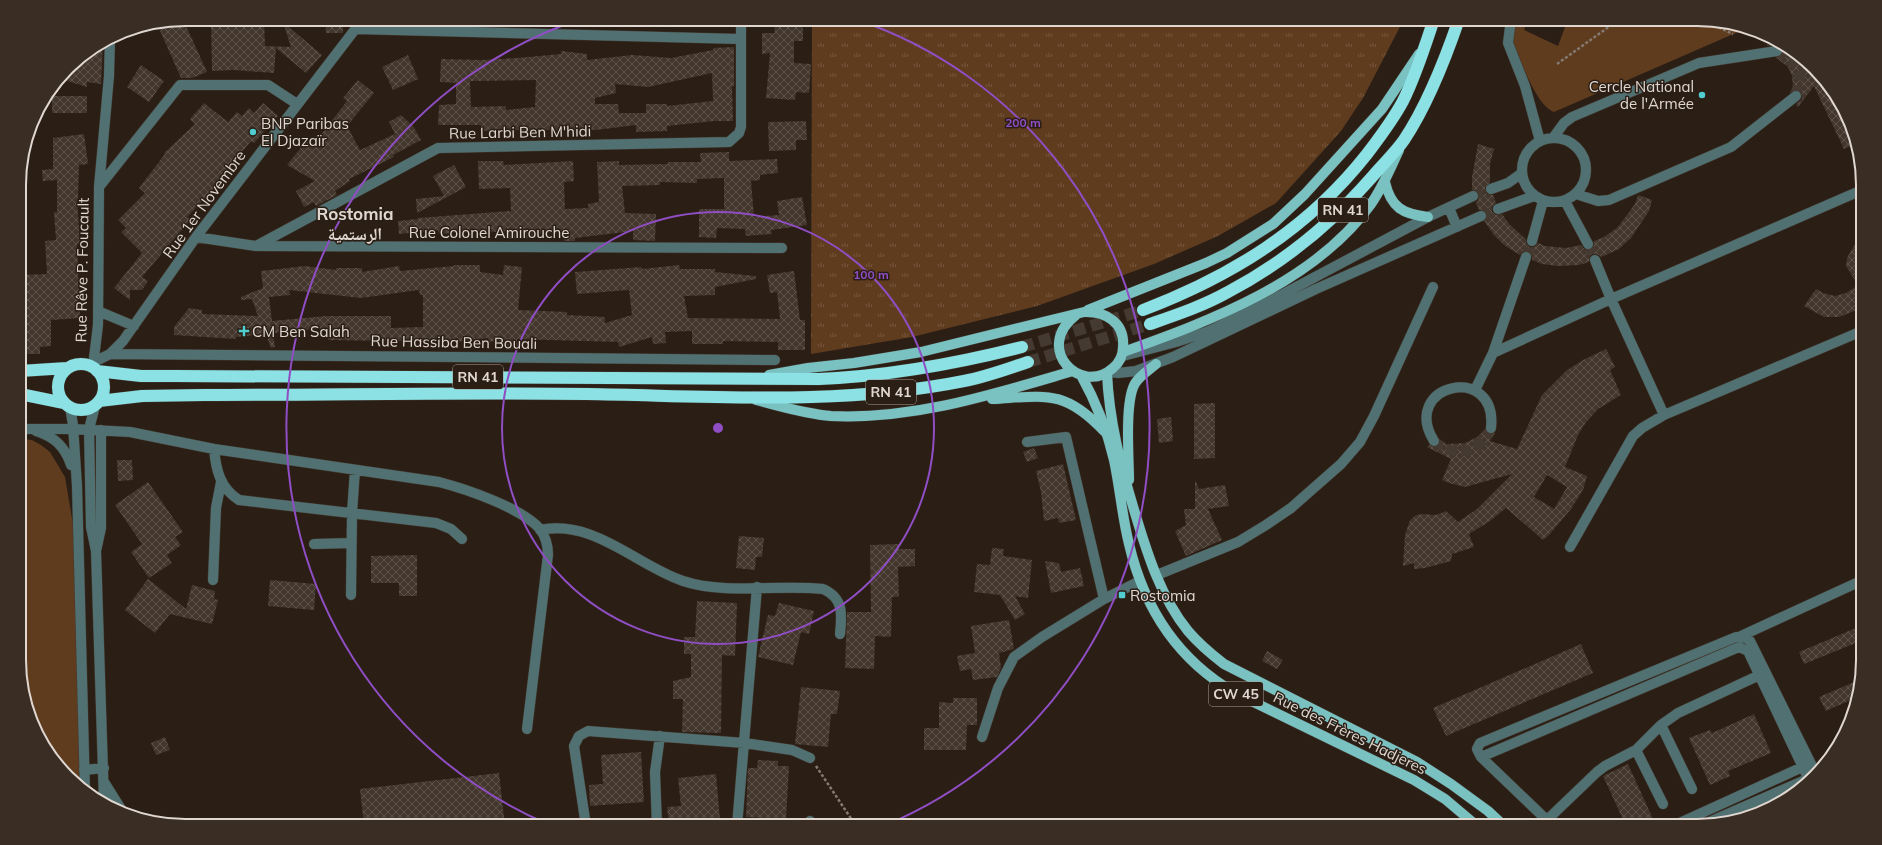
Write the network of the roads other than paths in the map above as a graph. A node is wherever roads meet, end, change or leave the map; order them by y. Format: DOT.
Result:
graph roads {
  1 [pos="357,26"];
  2 [pos="741,26"];
  3 [pos="1432,26"];
  4 [pos="1457,26"];
  5 [pos="1510,26"];
  6 [pos="354,29"];
  7 [pos="740,39"];
  8 [pos="110,44"];
  9 [pos="1425,46"];
  10 [pos="1777,51"];
  11 [pos="1796,96"];
  12 [pos="297,104"];
  13 [pos="1553,138"];
  14 [pos="1403,141"];
  15 [pos="1540,141"];
  16 [pos="1522,173"];
  17 [pos="1385,182"];
  18 [pos="99,187"];
  19 [pos="1491,189"];
  20 [pos="1856,193"];
  21 [pos="1576,194"];
  22 [pos="1473,196"];
  23 [pos="1538,198"];
  24 [pos="1564,201"];
  25 [pos="1449,208"];
  26 [pos="1498,208"];
  27 [pos="1481,216"];
  28 [pos="1428,217"];
  29 [pos="1417,219"];
  30 [pos="1457,227"];
  31 [pos="196,238"];
  32 [pos="1532,241"];
  33 [pos="1419,243"];
  34 [pos="1588,244"];
  35 [pos="256,246"];
  36 [pos="782,248"];
  37 [pos="1526,258"];
  38 [pos="1595,260"];
  39 [pos="1433,286"];
  40 [pos="1611,299"];
  41 [pos="1143,310"];
  42 [pos="98,311"];
  43 [pos="1080,314"];
  44 [pos="1150,324"];
  45 [pos="134,326"];
  46 [pos="1856,333"];
  47 [pos="1022,347"];
  48 [pos="1493,353"];
  49 [pos="110,354"];
  50 [pos="1122,354"];
  51 [pos="775,360"];
  52 [pos="1028,362"];
  53 [pos="1156,364"];
  54 [pos="94,367"];
  55 [pos="67,368"];
  56 [pos="26,371"];
  57 [pos="1108,372"];
  58 [pos="1077,373"];
  59 [pos="756,378"];
  60 [pos="1474,390"];
  61 [pos="26,395"];
  62 [pos="750,399"];
  63 [pos="972,400"];
  64 [pos="97,403"];
  65 [pos="67,405"];
  66 [pos="1664,415"];
  67 [pos="1491,428"];
  68 [pos="26,429"];
  69 [pos="26,429"];
  70 [pos="73,429"];
  71 [pos="89,430"];
  72 [pos="101,430"];
  73 [pos="1106,433"];
  74 [pos="1434,441"];
  75 [pos="1027,442"];
  76 [pos="214,449"];
  77 [pos="355,470"];
  78 [pos="221,482"];
  79 [pos="76,486"];
  80 [pos="1129,494"];
  81 [pos="352,513"];
  82 [pos="540,530"];
  83 [pos="462,539"];
  84 [pos="351,543"];
  85 [pos="314,544"];
  86 [pos="1570,547"];
  87 [pos="96,551"];
  88 [pos="1157,576"];
  89 [pos="213,580"];
  90 [pos="1140,581"];
  91 [pos="1856,583"];
  92 [pos="757,587"];
  93 [pos="351,595"];
  94 [pos="1104,599"];
  95 [pos="840,634"];
  96 [pos="1741,636"];
  97 [pos="1762,674"];
  98 [pos="1661,725"];
  99 [pos="527,729"];
  100 [pos="660,736"];
  101 [pos="982,736"];
  102 [pos="744,743"];
  103 [pos="1636,750"];
  104 [pos="1481,757"];
  105 [pos="810,758"];
  106 [pos="1807,765"];
  107 [pos="104,768"];
  108 [pos="84,770"];
  109 [pos="1810,773"];
  110 [pos="103,781"];
  111 [pos="1799,782"];
  112 [pos="85,783"];
  113 [pos="1692,789"];
  114 [pos="104,797"];
  115 [pos="1663,804"];
  116 [pos="118,805"];
  117 [pos="1718,818"];
  118 [pos="585,819"];
  119 [pos="657,819"];
  120 [pos="738,819"];
  121 [pos="1469,819"];
  122 [pos="1497,819"];
  123 [pos="1546,819"];
  124 [pos="1554,819"];
  125 [pos="1688,819"];
  1 -- 6 [label="street, Rue 1er Novembre"];
  2 -- 7 [label="street"];
  3 -- 9 [label="highway, RN 41"];
  4 -- 14 [label="highway, RN 41"];
  5 -- 15 [label="street"];
  6 -- 7 [label="street"];
  6 -- 12 [label="street, Rue 1er Novembre"];
  7 -- 35 [label="street, Rue Larbi Ben M'hidi"];
  8 -- 18 [label="street"];
  9 -- 41 [label="highway, RN 41"];
  9 -- 43 [label="main road"];
  10 -- 13 [label="street"];
  11 -- 21 [label="street"];
  12 -- 18 [label="street, Rue Rêve P. Foucault"];
  12 -- 31 [label="street, Rue 1er Novembre"];
  13 -- 15 [label="street"];
  13 -- 21 [label="street"];
  14 -- 17 [label="main road"];
  14 -- 44 [label="highway, RN 41"];
  15 -- 16 [label="street"];
  16 -- 19 [label="street"];
  16 -- 23 [label="street"];
  17 -- 29 [label="main road"];
  17 -- 50 [label="main road"];
  18 -- 42 [label="street, Rue Rêve P. Foucault"];
  20 -- 40 [label="street"];
  21 -- 24 [label="street"];
  22 -- 25 [label="street"];
  23 -- 24 [label="street"];
  23 -- 26 [label="street"];
  23 -- 32 [label="street"];
  24 -- 34 [label="street"];
  25 -- 28 [label="street"];
  25 -- 30 [label="street"];
  27 -- 30 [label="street"];
  28 -- 29 [label="main road"];
  29 -- 33 [label="street"];
  29 -- 50 [label="street"];
  30 -- 33 [label="street"];
  31 -- 35 [label="street, Rue Colonel Amirouche"];
  31 -- 45 [label="street, Rue 1er Novembre"];
  33 -- 53 [label="street"];
  35 -- 36 [label="street, Rue Colonel Amirouche"];
  37 -- 48 [label="street"];
  38 -- 40 [label="street"];
  39 -- 88 [label="street"];
  40 -- 48 [label="street"];
  40 -- 66 [label="street"];
  42 -- 45 [label="street"];
  42 -- 54 [label="street, Rue Rêve P. Foucault"];
  43 -- 50 [label="main road"];
  43 -- 58 [label="main road"];
  43 -- 59 [label="main road"];
  45 -- 49 [label="street, Rue 1er Novembre"];
  46 -- 66 [label="street"];
  47 -- 59 [label="highway, RN 41"];
  48 -- 60 [label="street"];
  49 -- 51 [label="street, Rue Hassiba Ben Bouali"];
  49 -- 54 [label="street, Rue 1er Novembre"];
  50 -- 57 [label="main road"];
  52 -- 62 [label="highway, RN 41"];
  53 -- 57 [label="street"];
  53 -- 80 [label="main road"];
  54 -- 55 [label="highway"];
  54 -- 59 [label="highway, RN 41"];
  54 -- 64 [label="highway"];
  55 -- 56 [label="highway"];
  55 -- 65 [label="highway"];
  57 -- 58 [label="main road"];
  57 -- 80 [label="main road"];
  58 -- 63 [label="main road"];
  58 -- 73 [label="main road, Rue des Frères Hadjeres"];
  60 -- 67 [label="street"];
  60 -- 74 [label="street"];
  61 -- 65 [label="highway"];
  62 -- 63 [label="main road"];
  62 -- 64 [label="highway, RN 41"];
  63 -- 73 [label="main road"];
  64 -- 65 [label="highway"];
  64 -- 71 [label="street"];
  65 -- 70 [label="street"];
  66 -- 86 [label="street"];
  68 -- 70 [label="street"];
  69 -- 79 [label="street"];
  70 -- 71 [label="street"];
  70 -- 79 [label="street"];
  71 -- 72 [label="street"];
  71 -- 87 [label="street"];
  72 -- 76 [label="street"];
  72 -- 87 [label="street"];
  73 -- 90 [label="main road, Rue des Frères Hadjeres / CW 45"];
  75 -- 94 [label="street"];
  76 -- 77 [label="street"];
  76 -- 78 [label="street"];
  77 -- 81 [label="street"];
  77 -- 82 [label="street"];
  78 -- 81 [label="street"];
  78 -- 89 [label="street"];
  79 -- 108 [label="street"];
  80 -- 88 [label="main road"];
  81 -- 83 [label="street"];
  81 -- 84 [label="street"];
  82 -- 92 [label="street"];
  82 -- 99 [label="street"];
  84 -- 85 [label="street"];
  84 -- 93 [label="street"];
  87 -- 107 [label="street"];
  88 -- 122 [label="main road"];
  90 -- 94 [label="street"];
  90 -- 121 [label="main road, Rue des Frères Hadjeres / CW 45"];
  91 -- 96 [label="street"];
  92 -- 95 [label="street"];
  92 -- 102 [label="street"];
  94 -- 101 [label="street"];
  96 -- 97 [label="street"];
  96 -- 104 [label="street"];
  97 -- 98 [label="street"];
  97 -- 104 [label="street"];
  97 -- 106 [label="street"];
  98 -- 103 [label="street"];
  98 -- 113 [label="street"];
  100 -- 102 [label="street"];
  100 -- 118 [label="street"];
  100 -- 119 [label="street"];
  102 -- 105 [label="street"];
  102 -- 120 [label="street"];
  103 -- 115 [label="street"];
  103 -- 124 [label="street"];
  104 -- 123 [label="street"];
  106 -- 109 [label="street"];
  106 -- 125 [label="street"];
  107 -- 108 [label="street"];
  107 -- 110 [label="street"];
  108 -- 112 [label="street"];
  110 -- 114 [label="street"];
  110 -- 116 [label="street"];
  111 -- 117 [label="street"];
}
